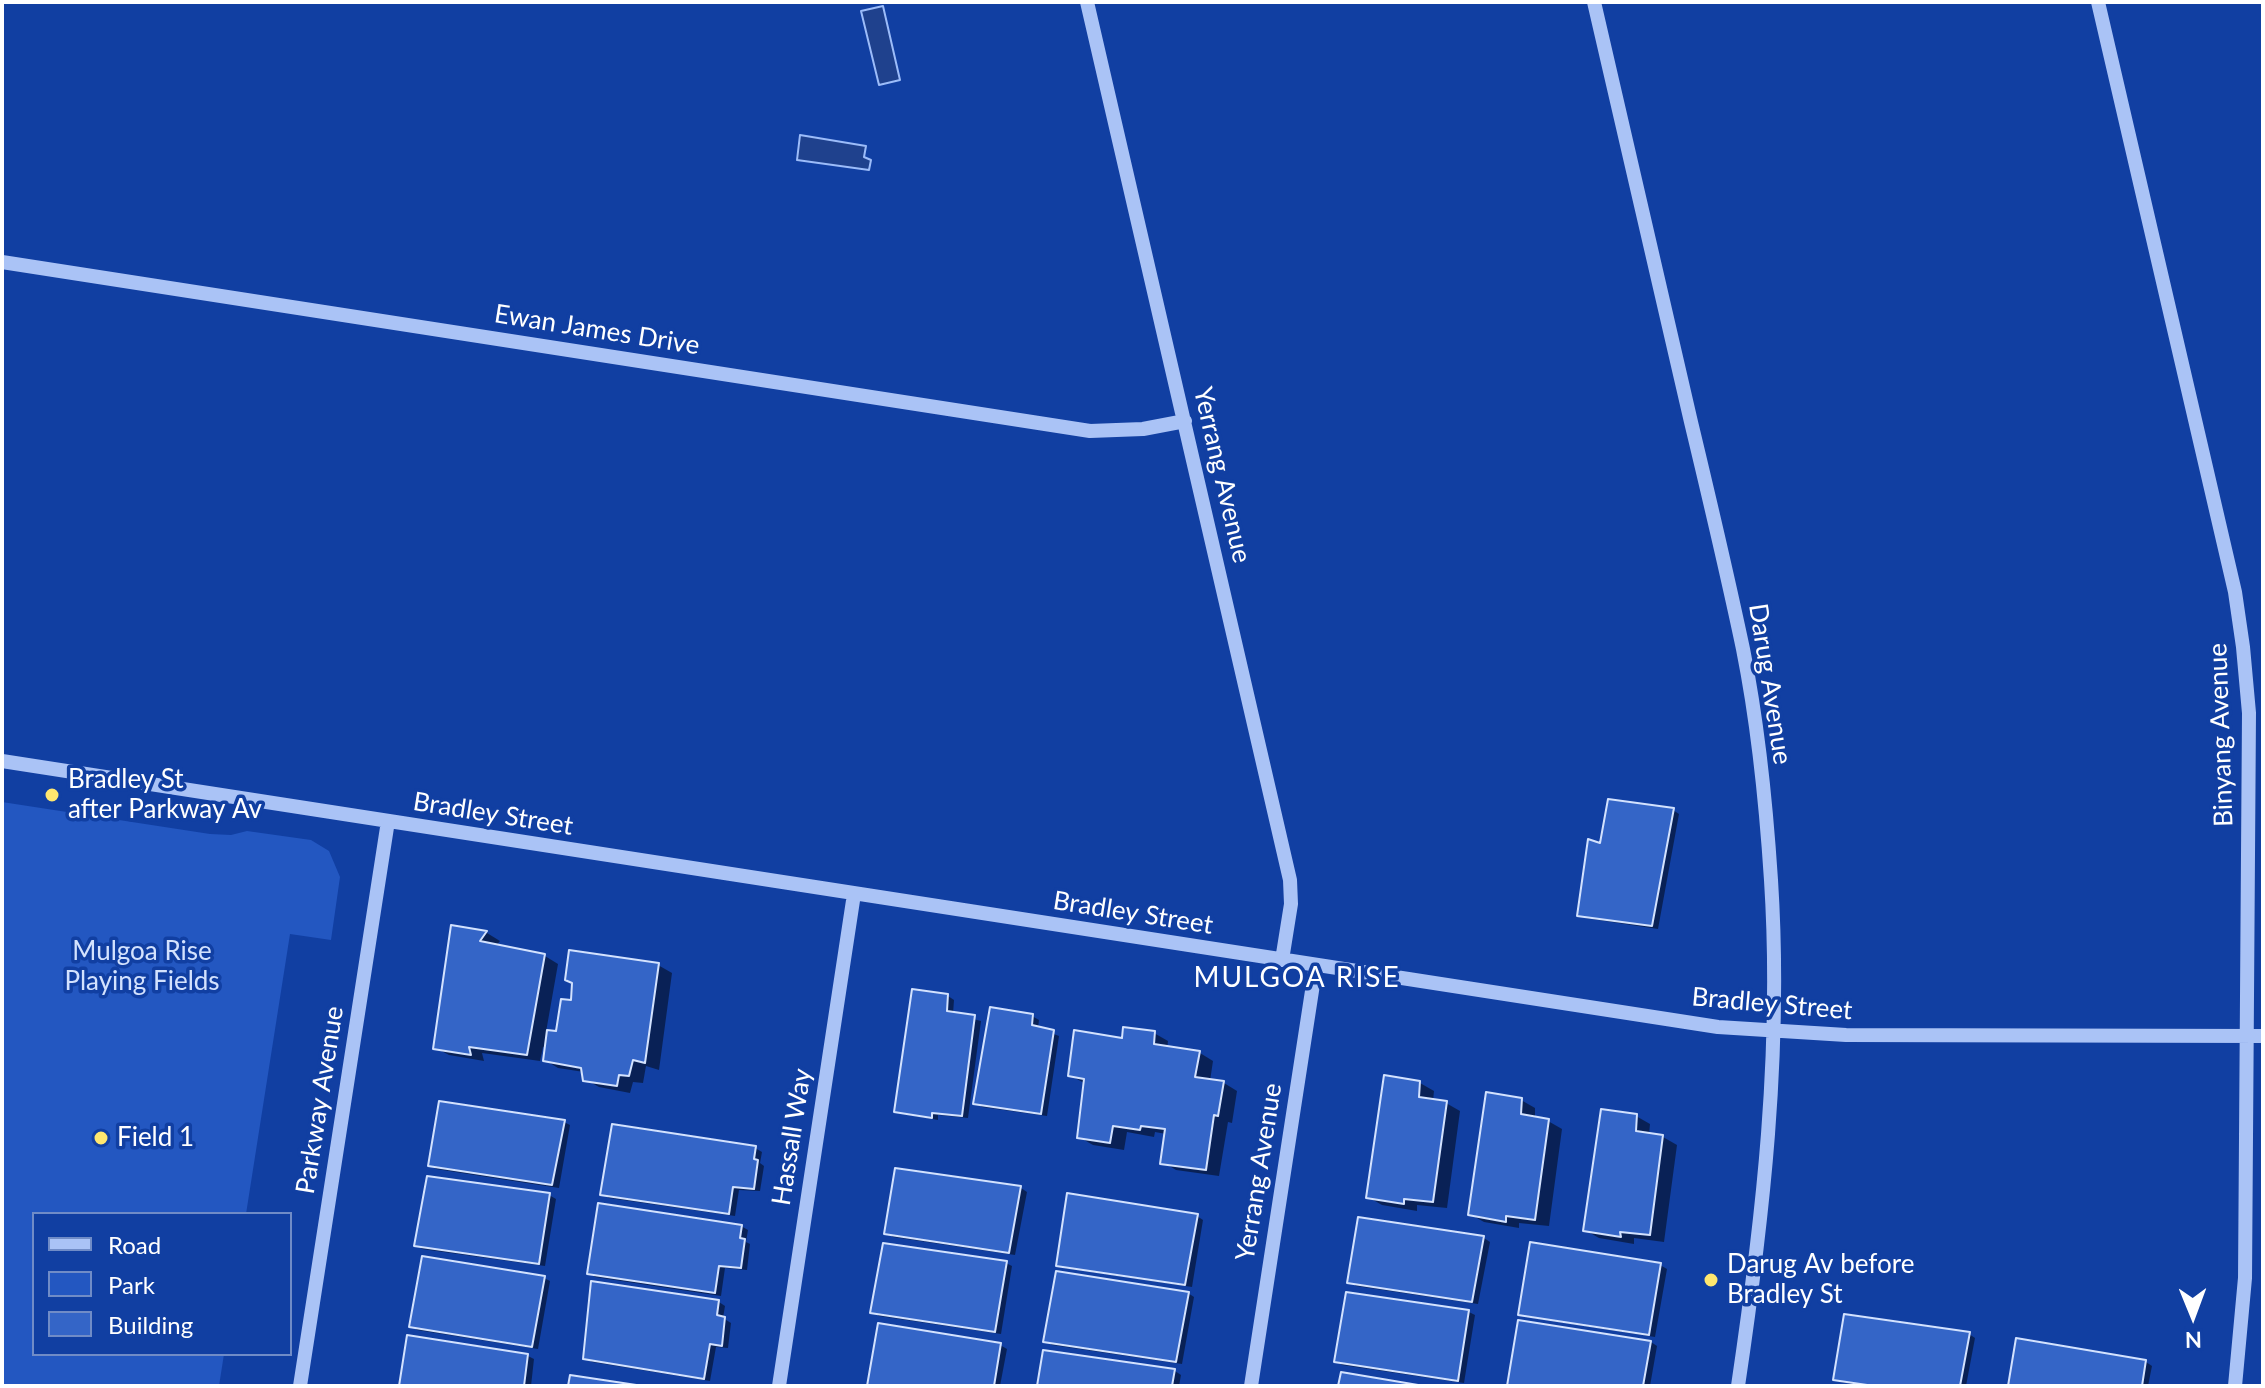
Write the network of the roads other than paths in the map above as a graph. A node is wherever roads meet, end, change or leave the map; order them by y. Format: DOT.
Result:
graph roads {
  1 [pos="1087,2"];
  2 [pos="1594,2"];
  3 [pos="2098,2"];
  4 [pos="2,262"];
  5 [pos="1185,421"];
  6 [pos="2,761"];
  7 [pos="388,821"];
  8 [pos="854,894"];
  9 [pos="1282,960"];
  10 [pos="1316,965"];
  11 [pos="1774,1032"];
  12 [pos="2247,1035"];
  13 [pos="2263,1036"];
  14 [pos="300,1386"];
  15 [pos="779,1386"];
  16 [pos="1251,1386"];
  17 [pos="1738,1386"];
  18 [pos="2235,1386"];
  1 -- 5 [label="street, Yerrang Avenue"];
  2 -- 11 [label="street, Darug Avenue"];
  3 -- 12 [label="street, Binyang Avenue"];
  4 -- 5 [label="street, Ewan James Drive"];
  5 -- 9 [label="street, Yerrang Avenue"];
  6 -- 7 [label="street, Bradley Street"];
  7 -- 8 [label="street, Bradley Street"];
  7 -- 14 [label="street, Parkway Avenue"];
  8 -- 9 [label="street, Bradley Street"];
  8 -- 15 [label="street, Hassall Way"];
  9 -- 10 [label="street, Bradley Street"];
  10 -- 11 [label="street, Bradley Street"];
  10 -- 16 [label="street, Yerrang Avenue"];
  11 -- 12 [label="street, Bradley Street"];
  11 -- 17 [label="street, Darug Avenue"];
  12 -- 13 [label="street, Bradley Street"];
  12 -- 18 [label="street, Binyang Avenue"];
}
